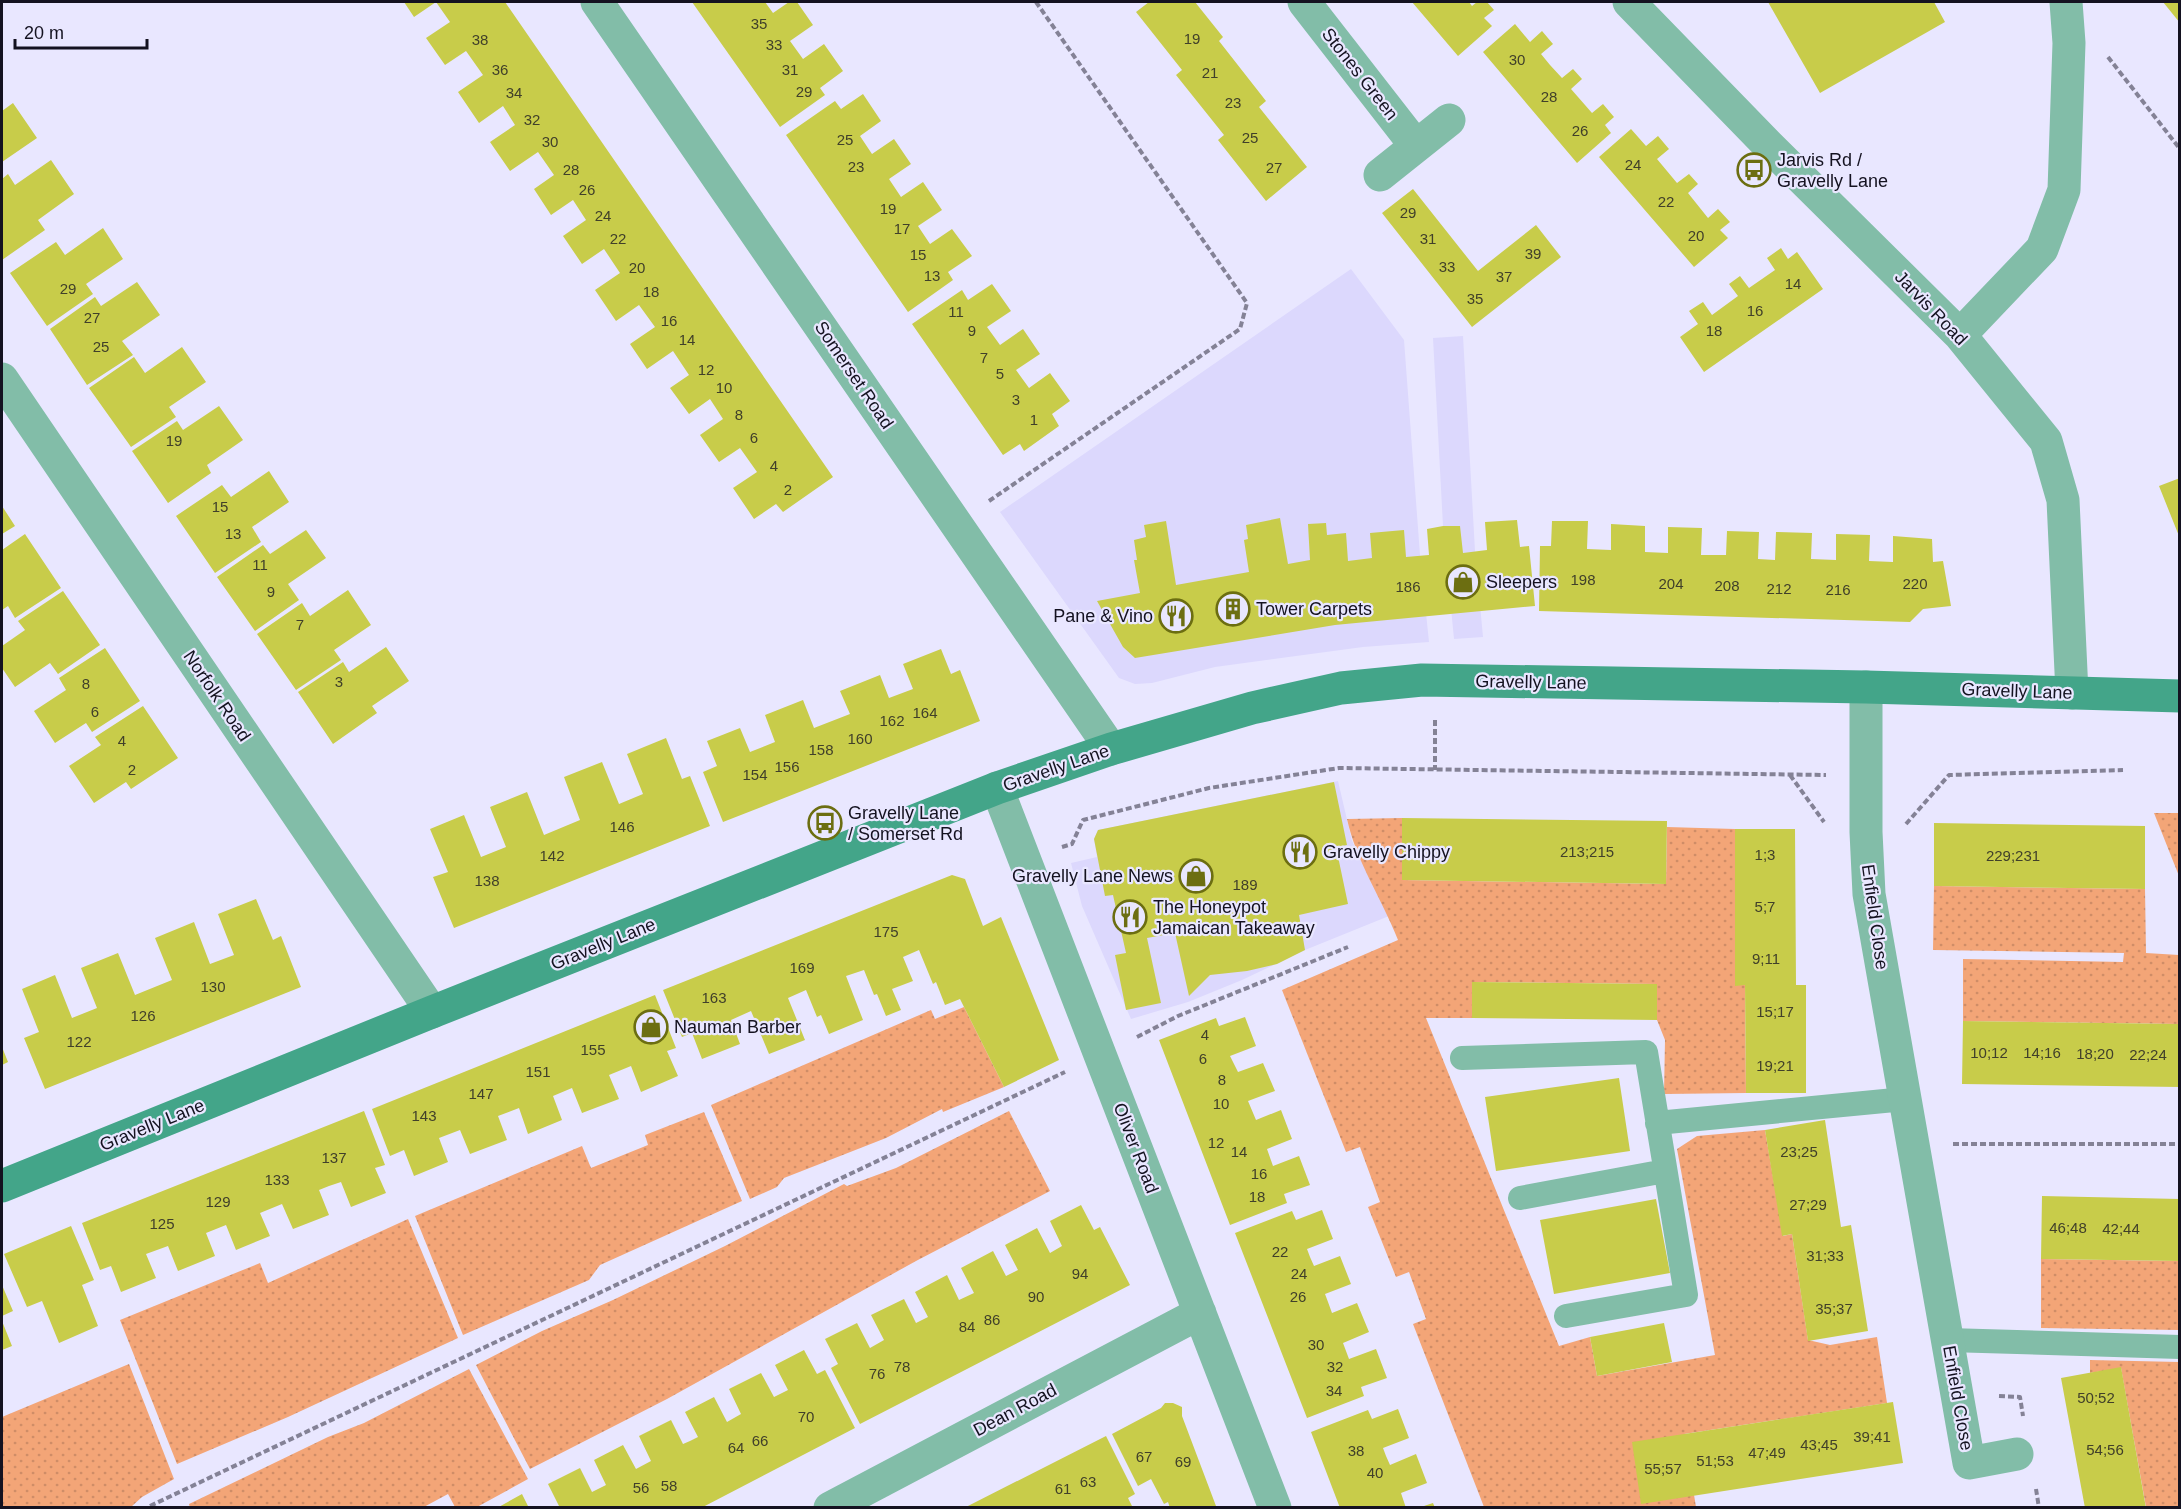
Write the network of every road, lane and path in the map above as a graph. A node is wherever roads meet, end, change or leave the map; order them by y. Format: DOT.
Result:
graph roads {
  1 [pos="597,2"];
  2 [pos="1036,2"];
  3 [pos="1304,2"];
  4 [pos="1629,2"];
  5 [pos="2066,2"];
  6 [pos="1449,120"];
  7 [pos="1416,146"];
  8 [pos="2180,149"];
  9 [pos="1380,175"];
  10 [pos="1960,335"];
  11 [pos="2,379"];
  12 [pos="956,524"];
  13 [pos="1435,681"];
  14 [pos="1866,687"];
  15 [pos="2072,693"];
  16 [pos="2180,696"];
  17 [pos="1111,749"];
  18 [pos="1435,770"];
  19 [pos="2123,770"];
  20 [pos="1790,774"];
  21 [pos="1866,775"];
  22 [pos="997,788"];
  23 [pos="1866,832"];
  24 [pos="1023,858"];
  25 [pos="1348,947"];
  26 [pos="432,1012"];
  27 [pos="1100,1056"];
  28 [pos="1462,1058"];
  29 [pos="1905,1099"];
  30 [pos="1657,1123"];
  31 [pos="1913,1144"];
  32 [pos="2180,1144"];
  33 [pos="1665,1171"];
  34 [pos="2,1186"];
  35 [pos="1520,1198"];
  36 [pos="1200,1313"];
  37 [pos="1566,1316"];
  38 [pos="1948,1340"];
  39 [pos="2180,1347"];
  40 [pos="2017,1454"];
  41 [pos="150,1506"];
  42 [pos="830,1508"];
  43 [pos="1275,1508"];
  1 -- 12 [label="street, Somerset Road"];
  2 -- 12 [label="path"];
  3 -- 7 [label="street, Stones Green"];
  4 -- 10 [label="street, Jarvis Road"];
  5 -- 8 [label="path"];
  5 -- 10 [label="street"];
  6 -- 7 [label="street"];
  7 -- 9 [label="street"];
  10 -- 15 [label="street, Jarvis Road"];
  11 -- 26 [label="street, Norfolk Road"];
  12 -- 17 [label="street, Somerset Road"];
  13 -- 14 [label="main road, Gravelly Lane"];
  13 -- 17 [label="main road, Gravelly Lane"];
  13 -- 18 [label="path"];
  14 -- 15 [label="main road, Gravelly Lane"];
  14 -- 21 [label="street, Enfield Close"];
  15 -- 16 [label="main road, Gravelly Lane"];
  17 -- 22 [label="main road, Gravelly Lane"];
  18 -- 20 [label="path"];
  18 -- 24 [label="path"];
  19 -- 23 [label="path"];
  20 -- 21 [label="path"];
  20 -- 23 [label="path"];
  21 -- 23 [label="street, Enfield Close"];
  22 -- 24 [label="street, Oliver Road"];
  22 -- 26 [label="main road, Gravelly Lane"];
  23 -- 29 [label="street, Enfield Close"];
  24 -- 27 [label="street, Oliver Road"];
  25 -- 27 [label="path"];
  26 -- 34 [label="main road, Gravelly Lane"];
  27 -- 36 [label="street, Oliver Road"];
  27 -- 41 [label="path"];
  28 -- 30 [label="lane"];
  29 -- 30 [label="lane"];
  29 -- 31 [label="street, Enfield Close"];
  30 -- 33 [label="lane"];
  31 -- 32 [label="path"];
  31 -- 38 [label="street, Enfield Close"];
  33 -- 35 [label="lane"];
  33 -- 37 [label="lane"];
  36 -- 42 [label="street, Dean Road"];
  36 -- 43 [label="street, Oliver Road"];
  38 -- 39 [label="lane"];
  38 -- 40 [label="street, Enfield Close"];
}
